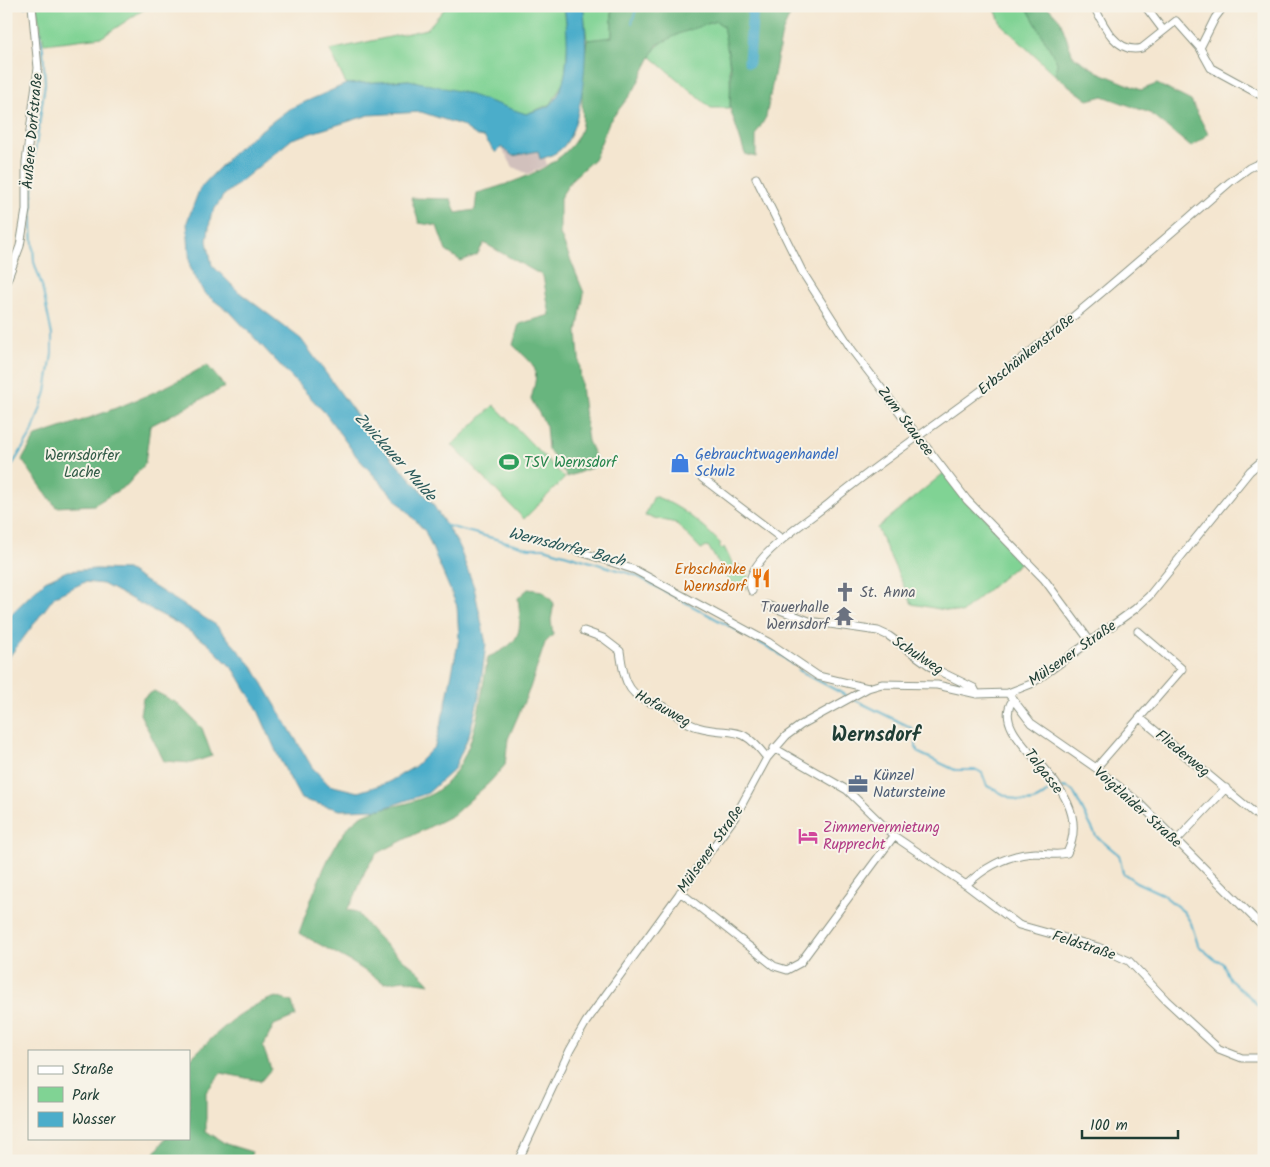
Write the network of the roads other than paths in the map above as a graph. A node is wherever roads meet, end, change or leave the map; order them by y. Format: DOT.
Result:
graph roads {
  1 [pos="32,6"];
  2 [pos="1094,6"];
  3 [pos="1145,6"];
  4 [pos="1224,6"];
  5 [pos="1163,30"];
  6 [pos="1200,48"];
  7 [pos="1264,97"];
  8 [pos="1264,161"];
  9 [pos="756,178"];
  10 [pos="6,283"];
  11 [pos="918,438"];
  12 [pos="1264,459"];
  13 [pos="702,478"];
  14 [pos="782,539"];
  15 [pos="566,547"];
  16 [pos="752,591"];
  17 [pos="767,606"];
  18 [pos="584,631"];
  19 [pos="1138,631"];
  20 [pos="1090,641"];
  21 [pos="868,688"];
  22 [pos="1008,693"];
  23 [pos="977,694"];
  24 [pos="1012,701"];
  25 [pos="1140,718"];
  26 [pos="774,748"];
  27 [pos="767,758"];
  28 [pos="1096,768"];
  29 [pos="1226,788"];
  30 [pos="1264,822"];
  31 [pos="894,836"];
  32 [pos="1177,840"];
  33 [pos="966,885"];
  34 [pos="680,892"];
  35 [pos="1264,928"];
  36 [pos="1264,1058"];
  37 [pos="518,1161"];
  1 -- 10 [label="street, Äußere Dorfstraße"];
  2 -- 5 [label="street"];
  3 -- 5 [label="street"];
  4 -- 6 [label="street"];
  5 -- 6 [label="street"];
  6 -- 7 [label="street"];
  8 -- 11 [label="street, Erbschänkenstraße"];
  9 -- 11 [label="street, Zum Stausee"];
  11 -- 14 [label="street, Erbschänkenstraße"];
  11 -- 20 [label="street, Zum Stausee"];
  12 -- 20 [label="street, Mülsener Straße"];
  13 -- 14 [label="street"];
  14 -- 16 [label="street, Erbschänkenstraße"];
  15 -- 21 [label="street"];
  17 -- 23 [label="street, Schulweg"];
  18 -- 27 [label="street, Hofauweg"];
  19 -- 25 [label="street, Fliederweg"];
  20 -- 22 [label="street, Mülsener Straße"];
  21 -- 23 [label="street, Mülsener Straße"];
  21 -- 26 [label="street, Mülsener Straße"];
  22 -- 23 [label="street, Mülsener Straße"];
  22 -- 24 [label="street, Voigtlaider Straße"];
  24 -- 28 [label="street, Voigtlaider Straße"];
  24 -- 33 [label="street, Talgasse"];
  25 -- 28 [label="street, Fliederweg"];
  25 -- 29 [label="street, Fliederweg"];
  26 -- 27 [label="street, Mülsener Straße"];
  26 -- 31 [label="street, Feldstraße"];
  27 -- 34 [label="street, Mülsener Straße"];
  28 -- 32 [label="street, Voigtlaider Straße"];
  29 -- 30 [label="street, Fliederweg"];
  29 -- 32 [label="street, Fliederweg"];
  31 -- 33 [label="street, Feldstraße"];
  31 -- 34 [label="street"];
  32 -- 35 [label="street, Voigtlaider Straße"];
  33 -- 36 [label="street, Feldstraße"];
  34 -- 37 [label="street, Mülsener Straße"];
}
